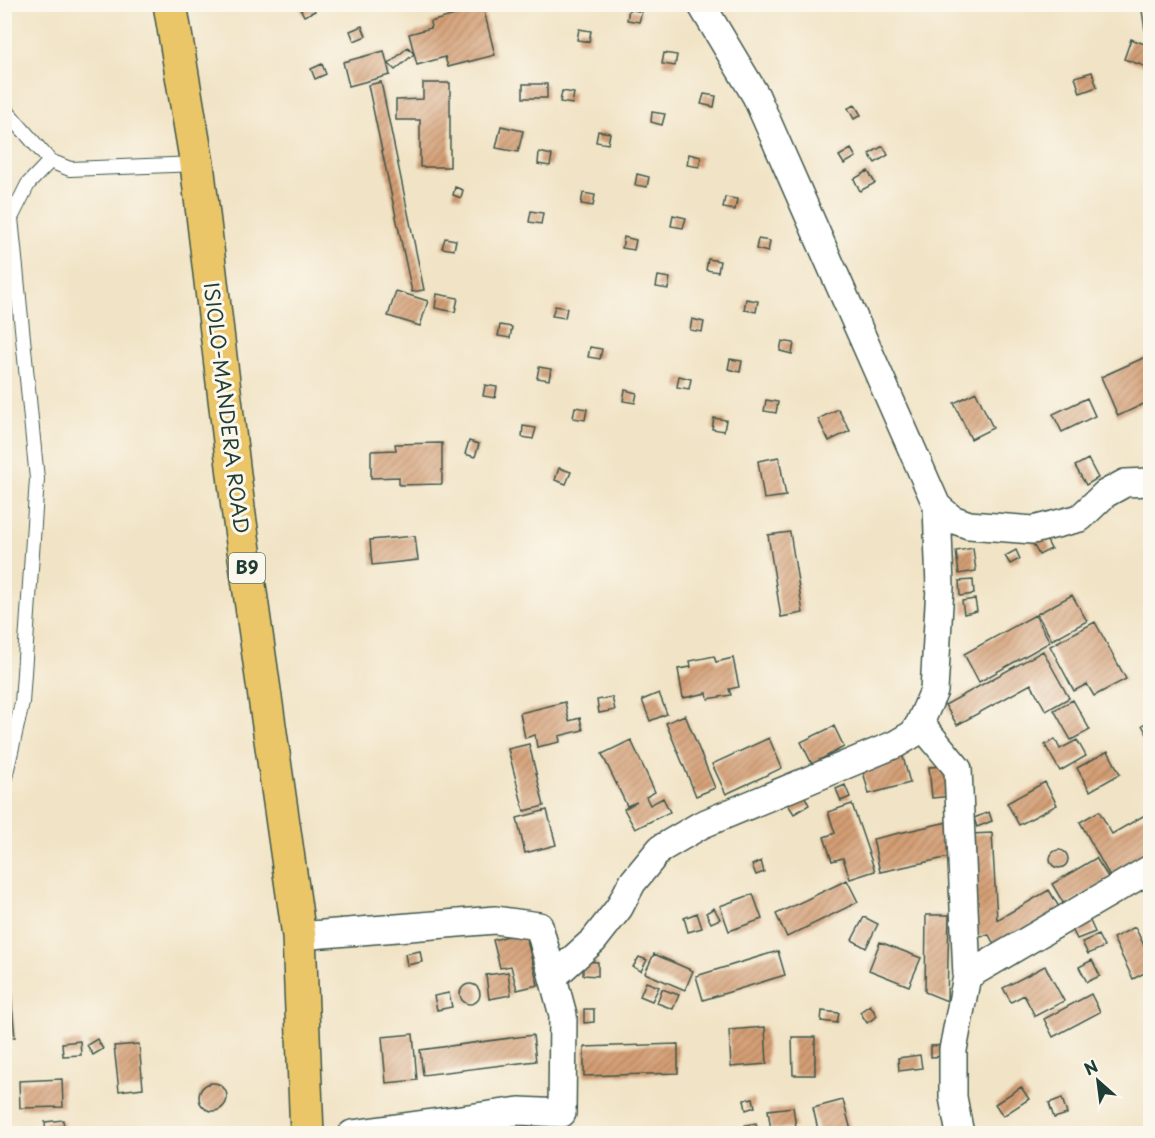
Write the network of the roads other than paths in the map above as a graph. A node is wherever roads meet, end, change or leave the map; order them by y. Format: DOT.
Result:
graph roads {
  1 [pos="170,4"];
  2 [pos="701,4"];
  3 [pos="4,108"];
  4 [pos="50,161"];
  5 [pos="196,164"];
  6 [pos="1150,482"];
  7 [pos="937,506"];
  8 [pos="920,723"];
  9 [pos="4,782"];
  10 [pos="1150,869"];
  11 [pos="299,936"];
  12 [pos="967,976"];
  13 [pos="553,977"];
  14 [pos="564,1123"];
  15 [pos="307,1134"];
  16 [pos="352,1134"];
  17 [pos="960,1134"];
  1 -- 5 [label="highway, ISIOLO-MANDERA ROAD / B9"];
  2 -- 7 [label="street"];
  3 -- 4 [label="lane"];
  4 -- 5 [label="lane"];
  4 -- 9 [label="lane"];
  5 -- 11 [label="highway, ISIOLO-MANDERA ROAD / B9"];
  6 -- 7 [label="street"];
  7 -- 8 [label="street"];
  8 -- 12 [label="street"];
  8 -- 13 [label="street"];
  10 -- 12 [label="street"];
  11 -- 13 [label="street"];
  11 -- 15 [label="highway, ISIOLO-MANDERA ROAD / B9"];
  12 -- 17 [label="street"];
  13 -- 14 [label="street"];
  14 -- 16 [label="street"];
}
